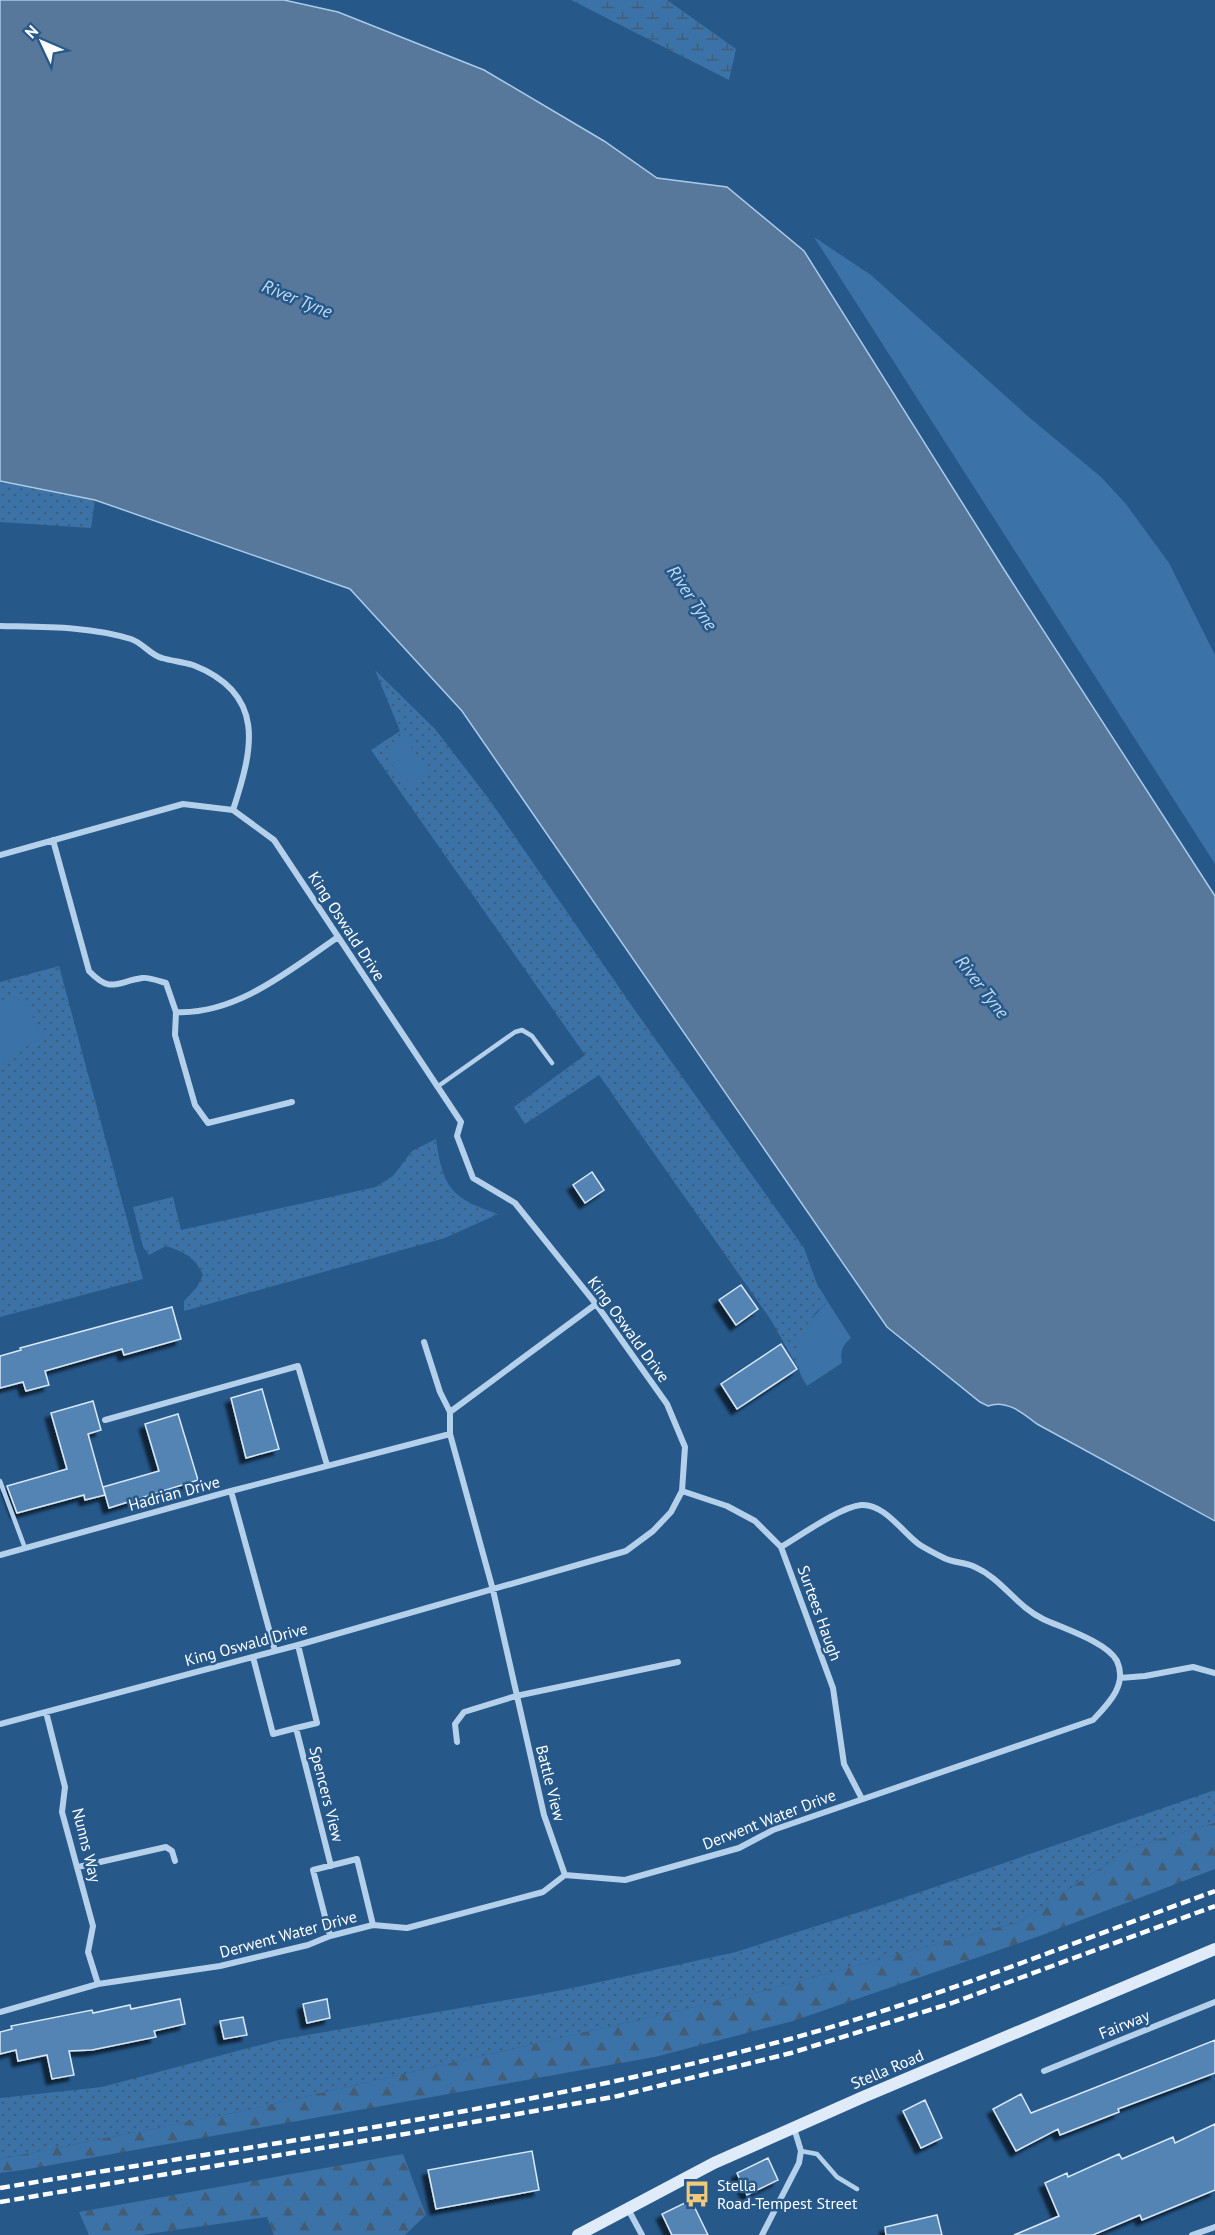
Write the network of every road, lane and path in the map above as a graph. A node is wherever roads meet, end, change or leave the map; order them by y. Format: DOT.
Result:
graph roads {
  1 [pos="0,626"];
  2 [pos="233,810"];
  3 [pos="53,840"];
  4 [pos="0,855"];
  5 [pos="338,937"];
  6 [pos="176,1012"];
  7 [pos="552,1063"];
  8 [pos="437,1086"];
  9 [pos="292,1102"];
  10 [pos="596,1304"];
  11 [pos="424,1342"];
  12 [pos="450,1412"];
  13 [pos="105,1420"];
  14 [pos="450,1434"];
  15 [pos="327,1465"];
  16 [pos="0,1481"];
  17 [pos="231,1491"];
  18 [pos="682,1491"];
  19 [pos="781,1547"];
  20 [pos="25,1548"];
  21 [pos="0,1555"];
  22 [pos="493,1590"];
  23 [pos="298,1645"];
  24 [pos="275,1651"];
  25 [pos="253,1657"];
  26 [pos="678,1662"];
  27 [pos="1215,1673"];
  28 [pos="1120,1678"];
  29 [pos="516,1696"];
  30 [pos="46,1712"];
  31 [pos="0,1724"];
  32 [pos="296,1728"];
  33 [pos="457,1742"];
  34 [pos="862,1799"];
  35 [pos="175,1861"];
  36 [pos="331,1866"];
  37 [pos="78,1867"];
  38 [pos="565,1875"];
  39 [pos="373,1925"];
  40 [pos="330,1936"];
  41 [pos="1215,1949"];
  42 [pos="98,1984"];
  43 [pos="1215,2002"];
  44 [pos="0,2012"];
  45 [pos="1044,2071"];
  46 [pos="793,2128"];
  47 [pos="801,2151"];
  48 [pos="857,2189"];
  49 [pos="628,2209"];
  50 [pos="1215,2227"];
  51 [pos="578,2235"];
  52 [pos="642,2235"];
  53 [pos="762,2235"];
  54 [pos="1192,2235"];
  1 -- 2 [label="street"];
  2 -- 3 [label="street, King Oswald Drive"];
  2 -- 5 [label="street, King Oswald Drive"];
  3 -- 4 [label="street, King Oswald Drive"];
  3 -- 6 [label="street"];
  5 -- 6 [label="street"];
  5 -- 8 [label="street, King Oswald Drive"];
  6 -- 9 [label="street"];
  7 -- 8 [label="lane"];
  8 -- 10 [label="street, King Oswald Drive"];
  10 -- 12 [label="street"];
  10 -- 18 [label="street, King Oswald Drive"];
  11 -- 12 [label="street"];
  12 -- 14 [label="street, Battle View"];
  13 -- 15 [label="street"];
  14 -- 15 [label="street"];
  14 -- 22 [label="street, Battle View"];
  15 -- 17 [label="street"];
  16 -- 20 [label="lane"];
  17 -- 20 [label="street, Hadrian Drive"];
  17 -- 24 [label="street, Hadrian Drive"];
  18 -- 19 [label="street, Surtees Haugh"];
  18 -- 22 [label="street, King Oswald Drive"];
  19 -- 28 [label="street"];
  19 -- 34 [label="street, Surtees Haugh"];
  20 -- 21 [label="street, Hadrian Drive"];
  22 -- 23 [label="street, King Oswald Drive"];
  22 -- 29 [label="street, Battle View"];
  23 -- 24 [label="street, King Oswald Drive"];
  23 -- 32 [label="street, Spencers View"];
  24 -- 25 [label="street, King Oswald Drive"];
  25 -- 30 [label="street, King Oswald Drive"];
  25 -- 32 [label="street, Spencers View"];
  26 -- 29 [label="street"];
  27 -- 28 [label="street"];
  28 -- 34 [label="street, Derwent Water Drive"];
  29 -- 33 [label="street"];
  29 -- 38 [label="street, Battle View"];
  30 -- 31 [label="street, King Oswald Drive"];
  30 -- 37 [label="street, Nunns Way"];
  32 -- 36 [label="street, Spencers View"];
  34 -- 38 [label="street, Derwent Water Drive"];
  35 -- 37 [label="street"];
  36 -- 39 [label="street, Spencers View"];
  36 -- 40 [label="street, Spencers View"];
  37 -- 42 [label="street, Nunns Way"];
  38 -- 39 [label="street, Derwent Water Drive"];
  39 -- 40 [label="street, Derwent Water Drive"];
  40 -- 42 [label="street, Derwent Water Drive"];
  41 -- 46 [label="main road, Stella Road"];
  42 -- 44 [label="street, Derwent Water Drive"];
  43 -- 45 [label="street, Fairway"];
  46 -- 47 [label="street"];
  46 -- 49 [label="main road, Stella Road"];
  47 -- 48 [label="lane"];
  47 -- 53 [label="street"];
  49 -- 51 [label="main road, Stella Road"];
  49 -- 52 [label="street"];
  50 -- 54 [label="street"];
}
